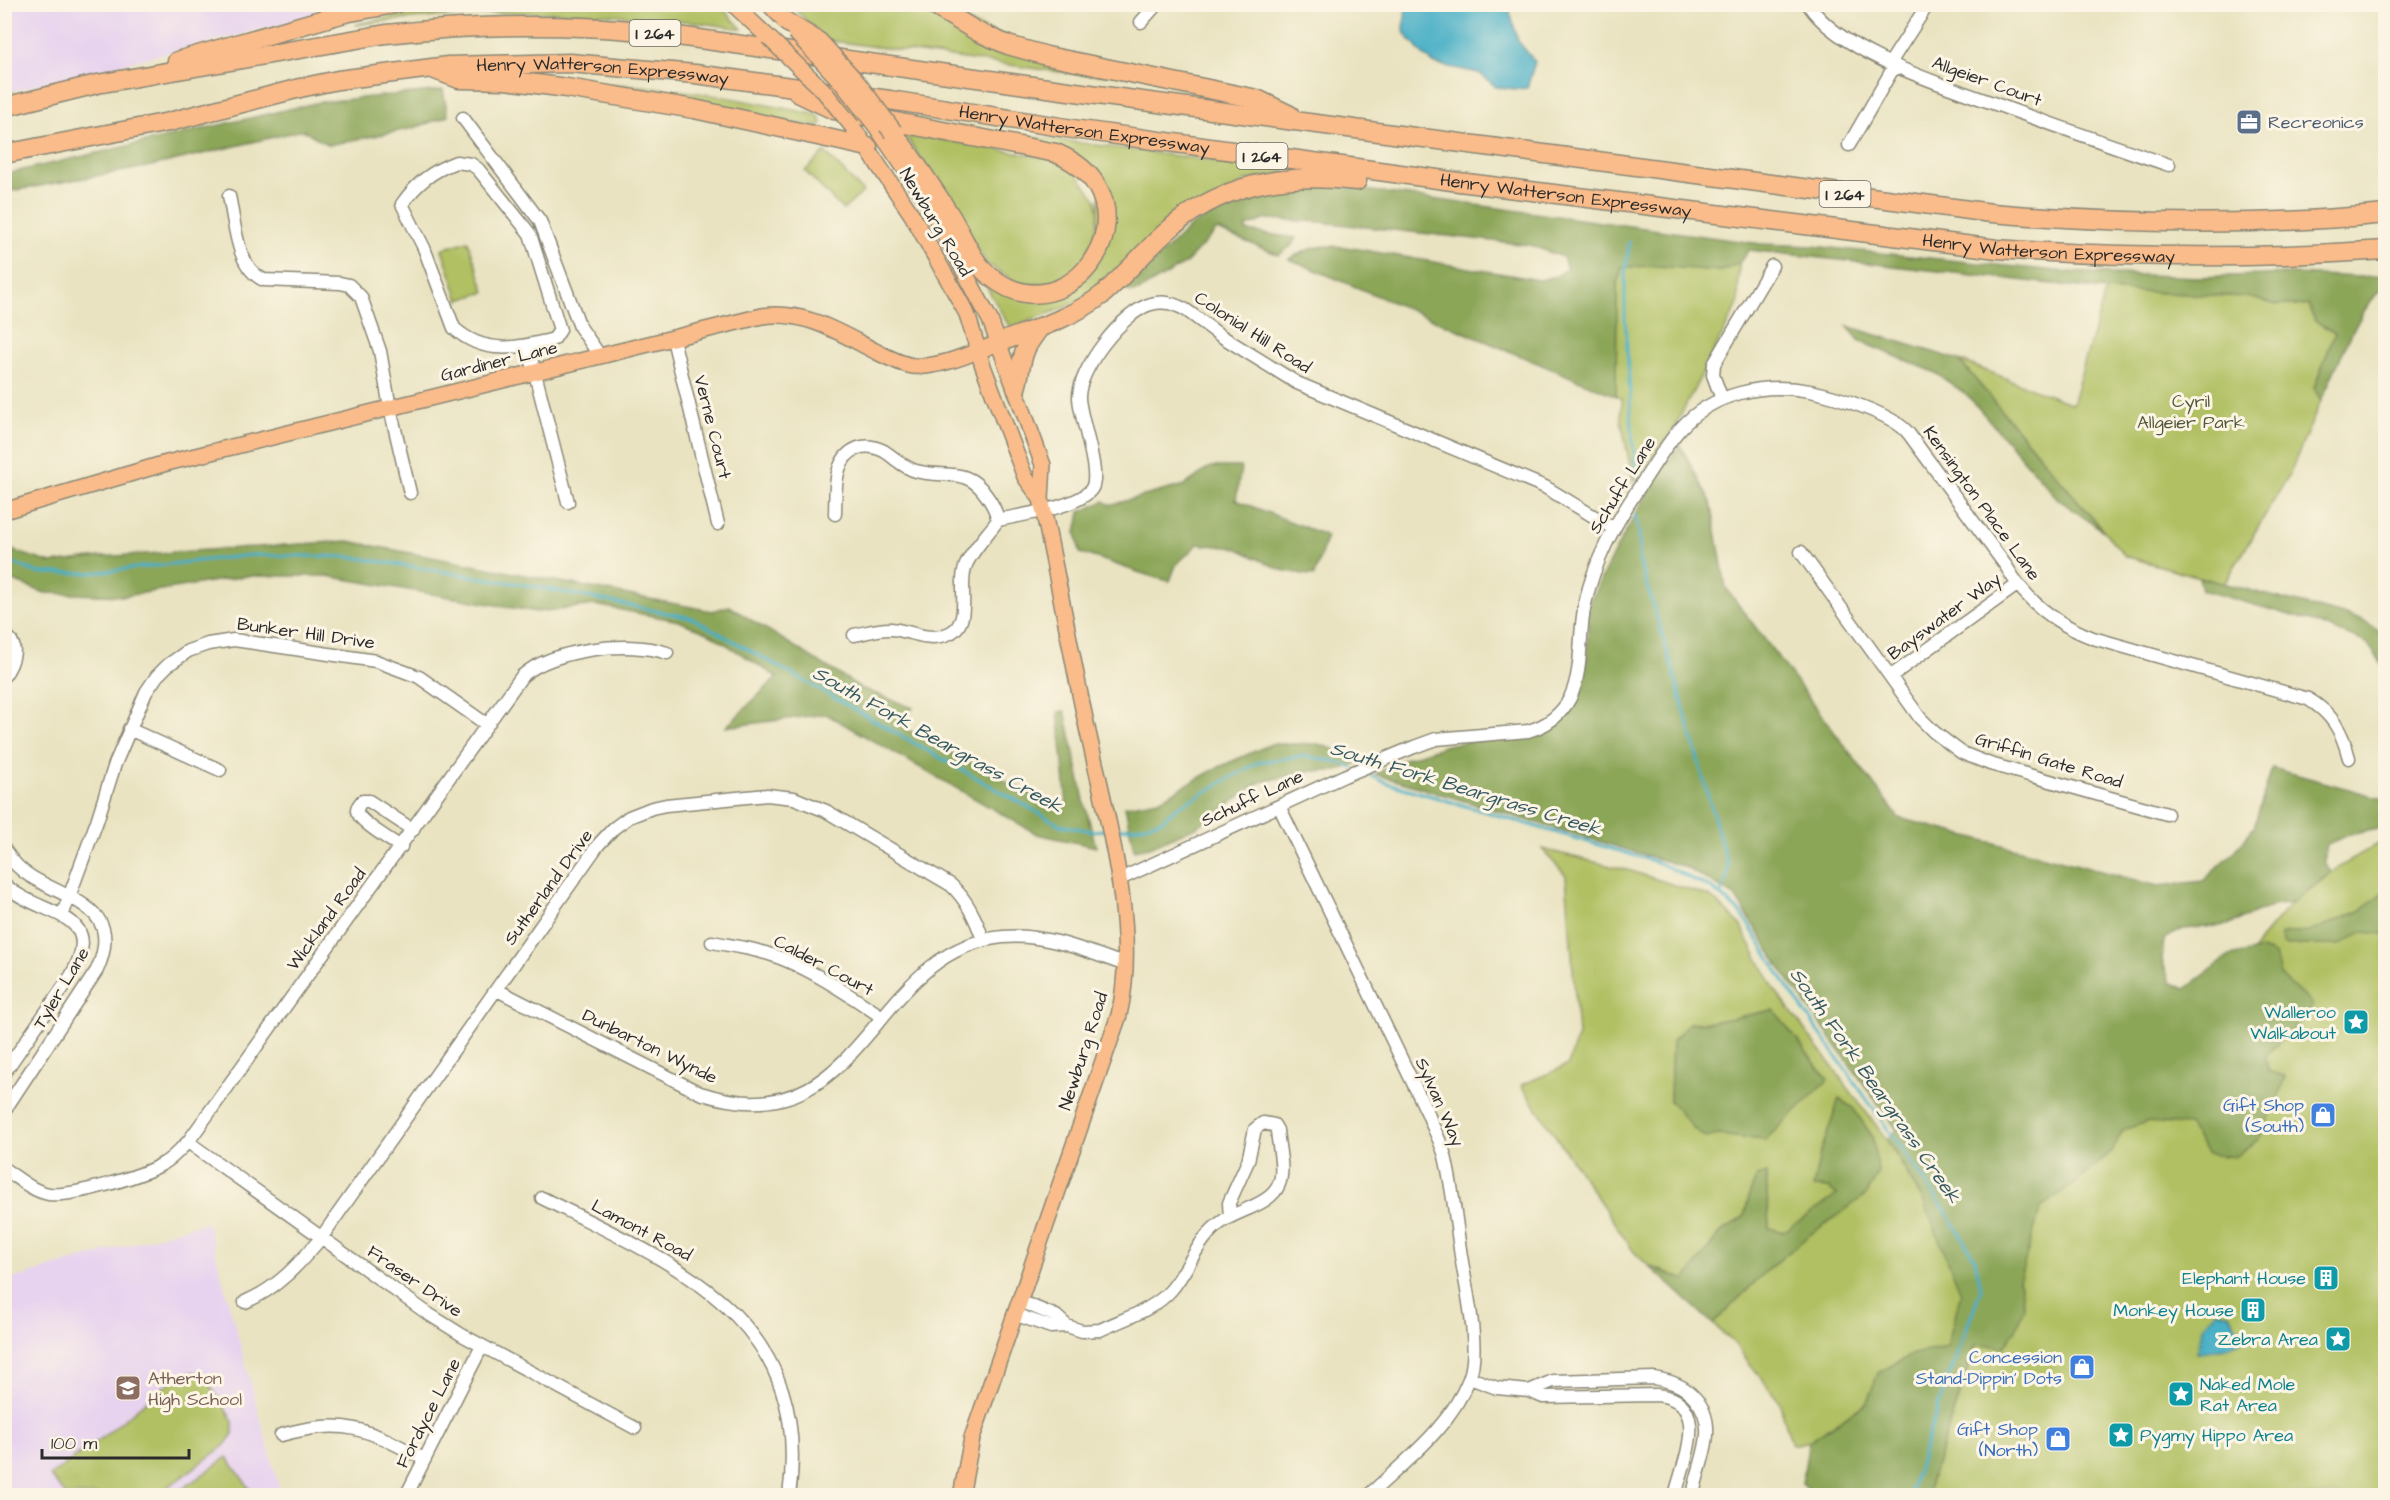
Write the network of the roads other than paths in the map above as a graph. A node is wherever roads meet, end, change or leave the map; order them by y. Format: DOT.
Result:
graph roads {
  1 [pos="396,4"];
  2 [pos="733,4"];
  3 [pos="769,4"];
  4 [pos="931,4"];
  5 [pos="1157,4"];
  6 [pos="1808,4"];
  7 [pos="1928,4"];
  8 [pos="785,21"];
  9 [pos="1141,22"];
  10 [pos="1892,64"];
  11 [pos="428,68"];
  12 [pos="97,84"];
  13 [pos="780,85"];
  14 [pos="4,107"];
  15 [pos="463,118"];
  16 [pos="1308,123"];
  17 [pos="1849,145"];
  18 [pos="868,147"];
  19 [pos="4,154"];
  20 [pos="2169,165"];
  21 [pos="1459,182"];
  22 [pos="229,196"];
  23 [pos="2385,214"];
  24 [pos="2385,250"];
  25 [pos="1772,266"];
  26 [pos="1040,327"];
  27 [pos="673,339"];
  28 [pos="998,343"];
  29 [pos="528,346"];
  30 [pos="978,351"];
  31 [pos="600,356"];
  32 [pos="534,372"];
  33 [pos="1016,388"];
  34 [pos="1722,399"];
  35 [pos="390,408"];
  36 [pos="410,493"];
  37 [pos="568,502"];
  38 [pos="1042,505"];
  39 [pos="4,511"];
  40 [pos="835,514"];
  41 [pos="998,520"];
  42 [pos="718,524"];
  43 [pos="1613,528"];
  44 [pos="1801,552"];
  45 [pos="2017,585"];
  46 [pos="4,634"];
  47 [pos="854,634"];
  48 [pos="667,653"];
  49 [pos="4,676"];
  50 [pos="1892,676"];
  51 [pos="486,724"];
  52 [pos="129,729"];
  53 [pos="2349,758"];
  54 [pos="219,770"];
  55 [pos="1279,806"];
  56 [pos="2167,814"];
  57 [pos="413,830"];
  58 [pos="401,847"];
  59 [pos="4,849"];
  60 [pos="1118,880"];
  61 [pos="4,884"];
  62 [pos="70,896"];
  63 [pos="62,916"];
  64 [pos="983,940"];
  65 [pos="712,942"];
  66 [pos="1126,964"];
  67 [pos="497,990"];
  68 [pos="882,1017"];
  69 [pos="6,1069"];
  70 [pos="25,1080"];
  71 [pos="4,1111"];
  72 [pos="188,1142"];
  73 [pos="4,1170"];
  74 [pos="542,1198"];
  75 [pos="1230,1216"];
  76 [pos="321,1238"];
  77 [pos="245,1302"];
  78 [pos="1016,1308"];
  79 [pos="482,1346"];
  80 [pos="1470,1378"];
  81 [pos="1529,1391"];
  82 [pos="636,1428"];
  83 [pos="281,1435"];
  84 [pos="1687,1452"];
  85 [pos="1703,1456"];
  86 [pos="424,1460"];
  87 [pos="406,1496"];
  88 [pos="789,1496"];
  89 [pos="961,1496"];
  90 [pos="1368,1496"];
  91 [pos="1675,1496"];
  92 [pos="1693,1496"];
  1 -- 12 [label="highway"];
  2 -- 18 [label="main road, Newburg Road, bridge"];
  3 -- 8 [label="main road, Newburg Road"];
  4 -- 16 [label="highway"];
  5 -- 9 [label="street"];
  6 -- 10 [label="street, Allgeier Court"];
  7 -- 10 [label="street"];
  8 -- 13 [label="highway, bridge"];
  8 -- 28 [label="main road, Newburg Road, bridge"];
  10 -- 17 [label="street"];
  10 -- 20 [label="street, Allgeier Court"];
  11 -- 13 [label="highway, Henry Watterson Expressway / I 264"];
  11 -- 18 [label="highway"];
  11 -- 19 [label="highway, Henry Watterson Expressway / I 264"];
  12 -- 14 [label="highway, Henry Watterson Expressway / I 264"];
  12 -- 16 [label="highway, Henry Watterson Expressway / I 264"];
  13 -- 21 [label="highway, Henry Watterson Expressway / I 264"];
  15 -- 31 [label="street"];
  16 -- 23 [label="highway, Henry Watterson Expressway / I 264"];
  18 -- 30 [label="main road, Newburg Road"];
  21 -- 24 [label="highway, Henry Watterson Expressway / I 264"];
  21 -- 26 [label="highway"];
  22 -- 35 [label="street"];
  25 -- 34 [label="street"];
  26 -- 28 [label="highway"];
  26 -- 33 [label="highway"];
  27 -- 30 [label="main road, Gardiner Lane"];
  27 -- 31 [label="main road, Gardiner Lane"];
  27 -- 42 [label="street, Verne Court"];
  28 -- 30 [label="main road, Gardiner Lane"];
  28 -- 33 [label="main road, Newburg Road"];
  29 -- 29 [label="street"];
  29 -- 32 [label="street"];
  30 -- 38 [label="main road, Newburg Road"];
  31 -- 32 [label="main road, Gardiner Lane"];
  32 -- 35 [label="main road, Gardiner Lane"];
  32 -- 37 [label="street"];
  33 -- 38 [label="main road, Newburg Road"];
  34 -- 43 [label="street, Schuff Lane"];
  34 -- 45 [label="street, Kensington Place Lane"];
  35 -- 36 [label="street"];
  35 -- 39 [label="main road, Gardiner Lane"];
  38 -- 41 [label="street, Colonial Hill Road"];
  38 -- 43 [label="street, Colonial Hill Road"];
  38 -- 60 [label="main road, Newburg Road"];
  40 -- 41 [label="street"];
  41 -- 47 [label="street"];
  43 -- 55 [label="street, Schuff Lane"];
  44 -- 50 [label="street, Griffin Gate Road"];
  45 -- 50 [label="street, Bayswater Way"];
  45 -- 53 [label="street, Kensington Place Lane"];
  46 -- 49 [label="street"];
  48 -- 51 [label="street, Wickland Road"];
  50 -- 56 [label="street, Griffin Gate Road"];
  51 -- 52 [label="street, Bunker Hill Drive"];
  51 -- 57 [label="street, Wickland Road"];
  52 -- 54 [label="street"];
  52 -- 62 [label="street, Bunker Hill Drive"];
  55 -- 60 [label="street, Schuff Lane"];
  55 -- 80 [label="street, Sylvan Way"];
  57 -- 58 [label="street, Wickland Road"];
  57 -- 58 [label="street"];
  58 -- 72 [label="street, Wickland Road"];
  59 -- 62 [label="street, Tyler Lane"];
  60 -- 66 [label="main road, Newburg Road"];
  61 -- 63 [label="street, Tyler Lane"];
  62 -- 63 [label="street, Bunker Hill Drive"];
  62 -- 70 [label="street, Tyler Lane"];
  63 -- 69 [label="street, Tyler Lane"];
  64 -- 66 [label="street, Dunbarton Wynde"];
  64 -- 67 [label="street, Sutherland Drive"];
  64 -- 68 [label="street, Dunbarton Wynde"];
  65 -- 68 [label="street, Calder Court"];
  66 -- 78 [label="main road, Newburg Road"];
  67 -- 68 [label="street, Dunbarton Wynde"];
  67 -- 76 [label="street, Sutherland Drive"];
  69 -- 70 [label="street"];
  70 -- 71 [label="street, Tyler Lane"];
  72 -- 73 [label="street, Wickland Road"];
  72 -- 76 [label="street, Fraser Drive"];
  74 -- 88 [label="street, Lamont Road"];
  75 -- 75 [label="street"];
  75 -- 78 [label="street"];
  76 -- 77 [label="street, Sutherland Drive"];
  76 -- 79 [label="street, Fraser Drive"];
  78 -- 89 [label="main road, Newburg Road"];
  79 -- 82 [label="street, Fraser Drive"];
  79 -- 86 [label="street, Fordyce Lane"];
  80 -- 81 [label="street"];
  80 -- 90 [label="street"];
  81 -- 84 [label="street"];
  81 -- 85 [label="street"];
  83 -- 86 [label="street"];
  84 -- 85 [label="street"];
  84 -- 91 [label="street"];
  85 -- 92 [label="street"];
  86 -- 87 [label="street, Fordyce Lane"];
}
